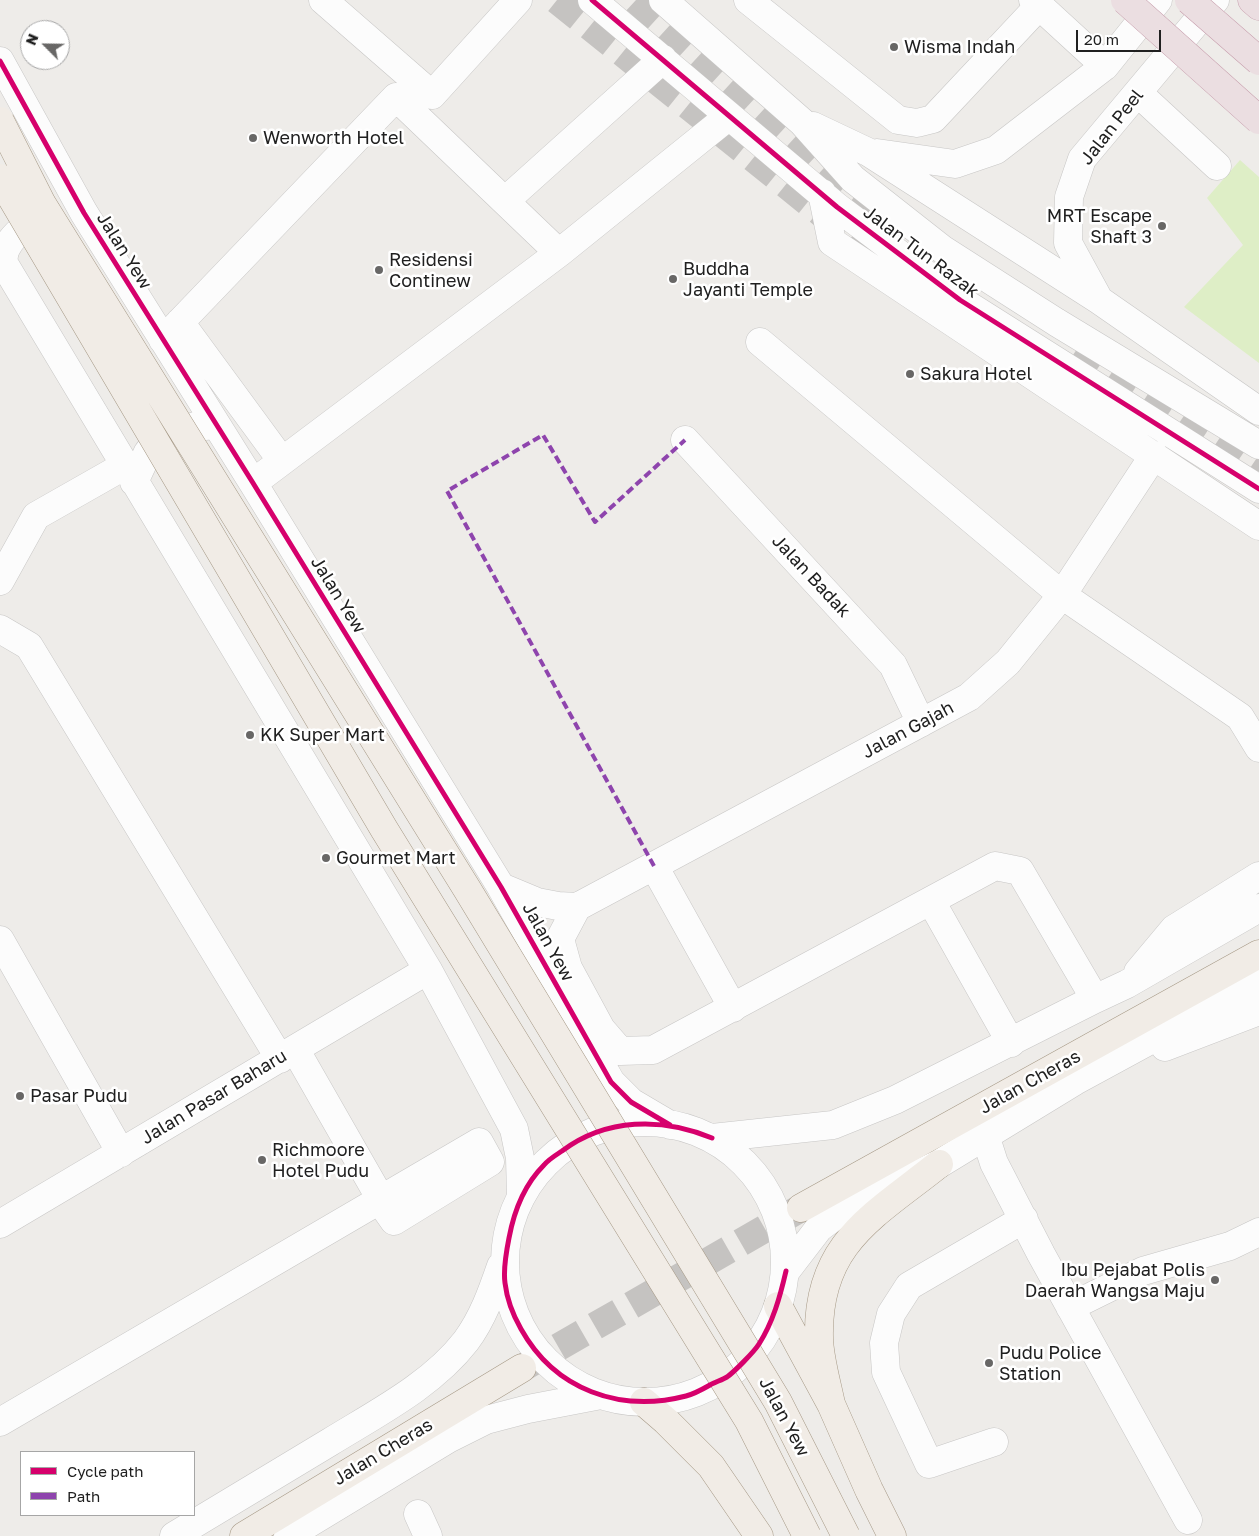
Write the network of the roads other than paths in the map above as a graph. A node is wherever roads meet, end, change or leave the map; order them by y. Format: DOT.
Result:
graph roads {
  1 [pos="323,0"];
  2 [pos="518,0"];
  3 [pos="592,0"];
  4 [pos="663,0"];
  5 [pos="748,0"];
  6 [pos="1125,0"];
  7 [pos="1158,0"];
  8 [pos="1189,0"];
  9 [pos="1215,0"];
  10 [pos="1252,0"];
  11 [pos="1036,3"];
  12 [pos="1259,6"];
  13 [pos="662,59"];
  14 [pos="0,61"];
  15 [pos="1259,61"];
  16 [pos="1105,66"];
  17 [pos="1138,93"];
  18 [pos="729,116"];
  19 [pos="1259,120"];
  20 [pos="0,121"];
  21 [pos="802,122"];
  22 [pos="868,152"];
  23 [pos="1217,166"];
  24 [pos="0,178"];
  25 [pos="829,200"];
  26 [pos="505,201"];
  27 [pos="80,207"];
  28 [pos="559,253"];
  29 [pos="2,260"];
  30 [pos="1099,300"];
  31 [pos="172,331"];
  32 [pos="760,342"];
  33 [pos="1259,411"];
  34 [pos="219,429"];
  35 [pos="686,440"];
  36 [pos="1259,445"];
  37 [pos="1154,455"];
  38 [pos="282,461"];
  39 [pos="129,474"];
  40 [pos="253,482"];
  41 [pos="1259,490"];
  42 [pos="1259,526"];
  43 [pos="4,563"];
  44 [pos="1062,596"];
  45 [pos="0,629"];
  46 [pos="921,723"];
  47 [pos="1259,748"];
  48 [pos="654,866"];
  49 [pos="1259,876"];
  50 [pos="501,887"];
  51 [pos="931,901"];
  52 [pos="576,907"];
  53 [pos="1259,908"];
  54 [pos="0,940"];
  55 [pos="1259,954"];
  56 [pos="428,970"];
  57 [pos="1259,981"];
  58 [pos="1127,984"];
  59 [pos="1095,999"];
  60 [pos="733,1008"];
  61 [pos="1259,1011"];
  62 [pos="1011,1043"];
  63 [pos="287,1054"];
  64 [pos="1075,1081"];
  65 [pos="670,1125"];
  66 [pos="985,1135"];
  67 [pos="712,1138"];
  68 [pos="121,1153"];
  69 [pos="939,1164"];
  70 [pos="521,1196"];
  71 [pos="801,1208"];
  72 [pos="1024,1220"];
  73 [pos="0,1224"];
  74 [pos="1259,1232"];
  75 [pos="506,1253"];
  76 [pos="786,1270"];
  77 [pos="778,1306"];
  78 [pos="1070,1307"];
  79 [pos="522,1368"];
  80 [pos="601,1395"];
  81 [pos="644,1402"];
  82 [pos="831,1404"];
  83 [pos="0,1422"];
  84 [pos="994,1442"];
  85 [pos="1188,1520"];
  86 [pos="757,1532"];
  87 [pos="174,1536"];
  88 [pos="244,1536"];
  89 [pos="288,1536"];
  90 [pos="807,1536"];
  91 [pos="846,1536"];
  92 [pos="892,1536"];
  1 -- 2 [label="street"];
  3 -- 13 [label="street, Jalan Tun Razak"];
  4 -- 21 [label="street, Jalan Tun Razak"];
  5 -- 11 [label="street"];
  6 -- 19 [label="highway, bridge"];
  7 -- 16 [label="street"];
  8 -- 15 [label="highway, bridge"];
  9 -- 17 [label="street, Jalan Peel"];
  10 -- 12 [label="highway"];
  11 -- 16 [label="street"];
  13 -- 18 [label="street, Jalan Tun Razak"];
  13 -- 26 [label="street"];
  14 -- 27 [label="street, Jalan Yew"];
  16 -- 22 [label="street"];
  17 -- 23 [label="street"];
  17 -- 30 [label="street, Jalan Peel"];
  18 -- 25 [label="street, Jalan Tun Razak"];
  18 -- 28 [label="street"];
  20 -- 91 [label="main road, Jalan Yew, bridge"];
  21 -- 22 [label="street"];
  21 -- 36 [label="street, Jalan Tun Razak"];
  22 -- 30 [label="street"];
  24 -- 90 [label="main road, Jalan Yew, bridge"];
  25 -- 37 [label="street"];
  25 -- 41 [label="street, Jalan Tun Razak"];
  26 -- 28 [label="street"];
  26 -- 31 [label="street"];
  27 -- 29 [label="street"];
  27 -- 31 [label="street, Jalan Yew"];
  28 -- 38 [label="street"];
  29 -- 39 [label="street"];
  30 -- 33 [label="street"];
  31 -- 34 [label="street, Jalan Yew"];
  31 -- 38 [label="street"];
  32 -- 44 [label="street"];
  34 -- 39 [label="street"];
  34 -- 40 [label="street, Jalan Yew"];
  35 -- 46 [label="street, Jalan Badak"];
  37 -- 42 [label="street"];
  37 -- 44 [label="street, Jalan Gajah"];
  38 -- 40 [label="street"];
  39 -- 43 [label="street"];
  39 -- 56 [label="street"];
  40 -- 50 [label="street, Jalan Yew"];
  44 -- 46 [label="street, Jalan Gajah"];
  44 -- 47 [label="street"];
  45 -- 63 [label="street"];
  46 -- 48 [label="street, Jalan Gajah"];
  48 -- 52 [label="street, Jalan Gajah"];
  48 -- 60 [label="street"];
  49 -- 58 [label="street"];
  50 -- 52 [label="street"];
  50 -- 65 [label="street, Jalan Yew"];
  51 -- 59 [label="street"];
  51 -- 60 [label="street"];
  51 -- 62 [label="street"];
  52 -- 60 [label="street"];
  53 -- 58 [label="street"];
  54 -- 68 [label="street"];
  55 -- 71 [label="main road, Jalan Cheras"];
  56 -- 63 [label="street, Jalan Pasar Baharu"];
  56 -- 70 [label="street"];
  57 -- 64 [label="street"];
  58 -- 59 [label="street"];
  59 -- 62 [label="street"];
  61 -- 64 [label="street"];
  62 -- 67 [label="street"];
  63 -- 68 [label="street, Jalan Pasar Baharu"];
  63 -- 83 [label="street"];
  64 -- 66 [label="street"];
  65 -- 67 [label="street"];
  65 -- 70 [label="street"];
  66 -- 69 [label="street"];
  66 -- 72 [label="street"];
  67 -- 76 [label="street"];
  68 -- 73 [label="street, Jalan Pasar Baharu"];
  69 -- 76 [label="street"];
  69 -- 82 [label="main road"];
  70 -- 75 [label="street"];
  72 -- 78 [label="street"];
  72 -- 84 [label="street"];
  74 -- 78 [label="street"];
  75 -- 80 [label="street"];
  75 -- 87 [label="street"];
  76 -- 77 [label="street"];
  77 -- 81 [label="street"];
  77 -- 82 [label="main road"];
  78 -- 85 [label="street"];
  79 -- 88 [label="main road, Jalan Cheras"];
  80 -- 81 [label="street"];
  80 -- 89 [label="street"];
  81 -- 86 [label="main road"];
  82 -- 92 [label="main road"];
}
